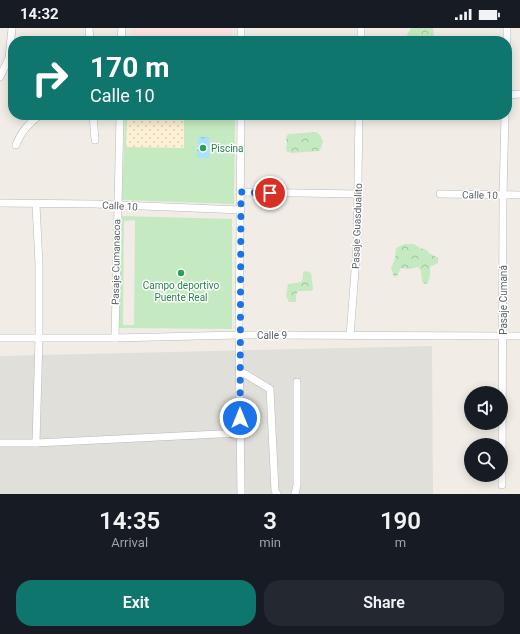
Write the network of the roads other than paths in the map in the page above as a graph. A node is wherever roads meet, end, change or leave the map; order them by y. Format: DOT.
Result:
graph roads {
  1 [pos="8,58"];
  2 [pos="0,77"];
  3 [pos="35,120"];
  4 [pos="94,120"];
  5 [pos="120,120"];
  6 [pos="241,120"];
  7 [pos="360,120"];
  8 [pos="505,120"];
  9 [pos="95,140"];
  10 [pos="16,145"];
  11 [pos="241,192"];
  12 [pos="358,194"];
  13 [pos="440,194"];
  14 [pos="520,195"];
  15 [pos="503,196"];
  16 [pos="0,203"];
  17 [pos="36,204"];
  18 [pos="117,205"];
  19 [pos="241,210"];
  20 [pos="239,335"];
  21 [pos="350,336"];
  22 [pos="503,336"];
  23 [pos="520,336"];
  24 [pos="0,338"];
  25 [pos="40,338"];
  26 [pos="115,338"];
  27 [pos="240,372"];
  28 [pos="297,382"];
  29 [pos="240,433"];
  30 [pos="0,443"];
  31 [pos="36,443"];
  32 [pos="502,484"];
  33 [pos="241,494"];
  34 [pos="277,494"];
  35 [pos="295,494"];
  1 -- 2 [label="street"];
  3 -- 10 [label="street"];
  4 -- 9 [label="street"];
  5 -- 18 [label="street, Pasaje Cumanacoa"];
  6 -- 11 [label="street"];
  7 -- 12 [label="street, Pasaje Guasdualito"];
  8 -- 15 [label="street, Pasaje Cumaná"];
  11 -- 12 [label="street"];
  11 -- 19 [label="street"];
  12 -- 21 [label="street, Pasaje Guasdualito"];
  13 -- 15 [label="street, Calle 10"];
  14 -- 15 [label="street, Calle 10"];
  15 -- 22 [label="street, Pasaje Cumaná"];
  16 -- 17 [label="street, Calle 10"];
  17 -- 18 [label="street, Calle 10"];
  17 -- 25 [label="street"];
  18 -- 19 [label="street, Calle 10"];
  18 -- 26 [label="street, Pasaje Cumanacoa"];
  19 -- 20 [label="street"];
  20 -- 21 [label="street, Calle 9"];
  20 -- 26 [label="street, Calle 9"];
  20 -- 27 [label="street"];
  21 -- 22 [label="street, Calle 9"];
  22 -- 23 [label="street, Calle 9"];
  22 -- 32 [label="street, Pasaje Cumaná"];
  24 -- 25 [label="street, Calle 9"];
  25 -- 26 [label="street, Calle 9"];
  25 -- 31 [label="street"];
  27 -- 29 [label="street"];
  27 -- 34 [label="street"];
  28 -- 35 [label="street"];
  29 -- 31 [label="street"];
  29 -- 33 [label="street"];
  30 -- 31 [label="street"];
}
